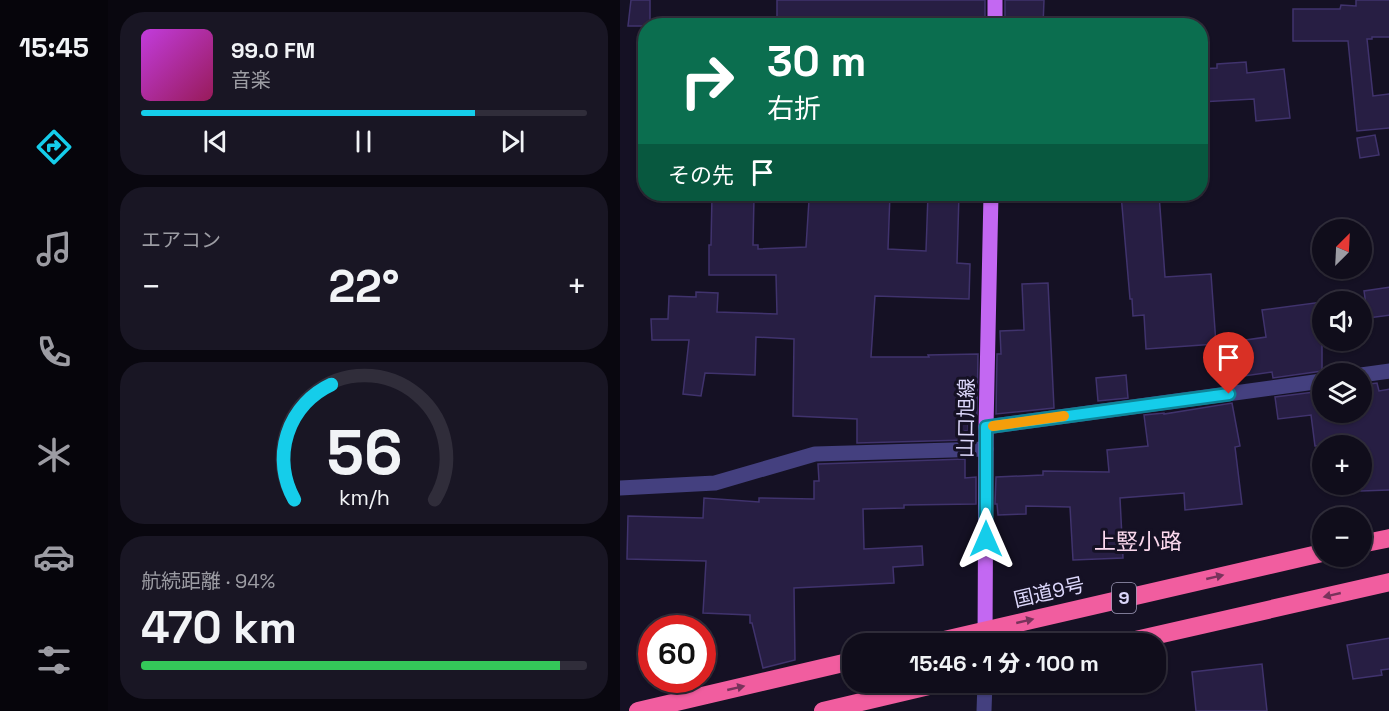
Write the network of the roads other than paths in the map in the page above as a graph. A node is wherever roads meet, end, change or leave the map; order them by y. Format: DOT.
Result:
graph roads {
  1 [pos="995,0"];
  2 [pos="995,18"];
  3 [pos="991,201"];
  4 [pos="1390,371"];
  5 [pos="1372,373"];
  6 [pos="1312,382"];
  7 [pos="986,427"];
  8 [pos="986,449"];
  9 [pos="620,488"];
  10 [pos="1390,538"];
  11 [pos="1372,542"];
  12 [pos="1312,555"];
  13 [pos="1390,582"];
  14 [pos="985,633"];
  15 [pos="1001,633"];
  16 [pos="1166,633"];
  17 [pos="842,663"];
  18 [pos="899,693"];
  19 [pos="985,693"];
  20 [pos="638,711"];
  21 [pos="823,711"];
  22 [pos="984,711"];
  1 -- 2 [label="main road"];
  3 -- 7 [label="main road, 山口旭線"];
  4 -- 5 [label="street"];
  6 -- 7 [label="street"];
  7 -- 8 [label="main road, 山口旭線"];
  8 -- 9 [label="street"];
  8 -- 14 [label="main road, 山口旭線"];
  10 -- 11 [label="highway"];
  15 -- 12 [label="highway, 国道9号 / 9, one-way"];
  13 -- 16 [label="highway, 9, one-way"];
  20 -- 17 [label="highway, one-way"];
  18 -- 21 [label="highway"];
  19 -- 22 [label="street"];
}
